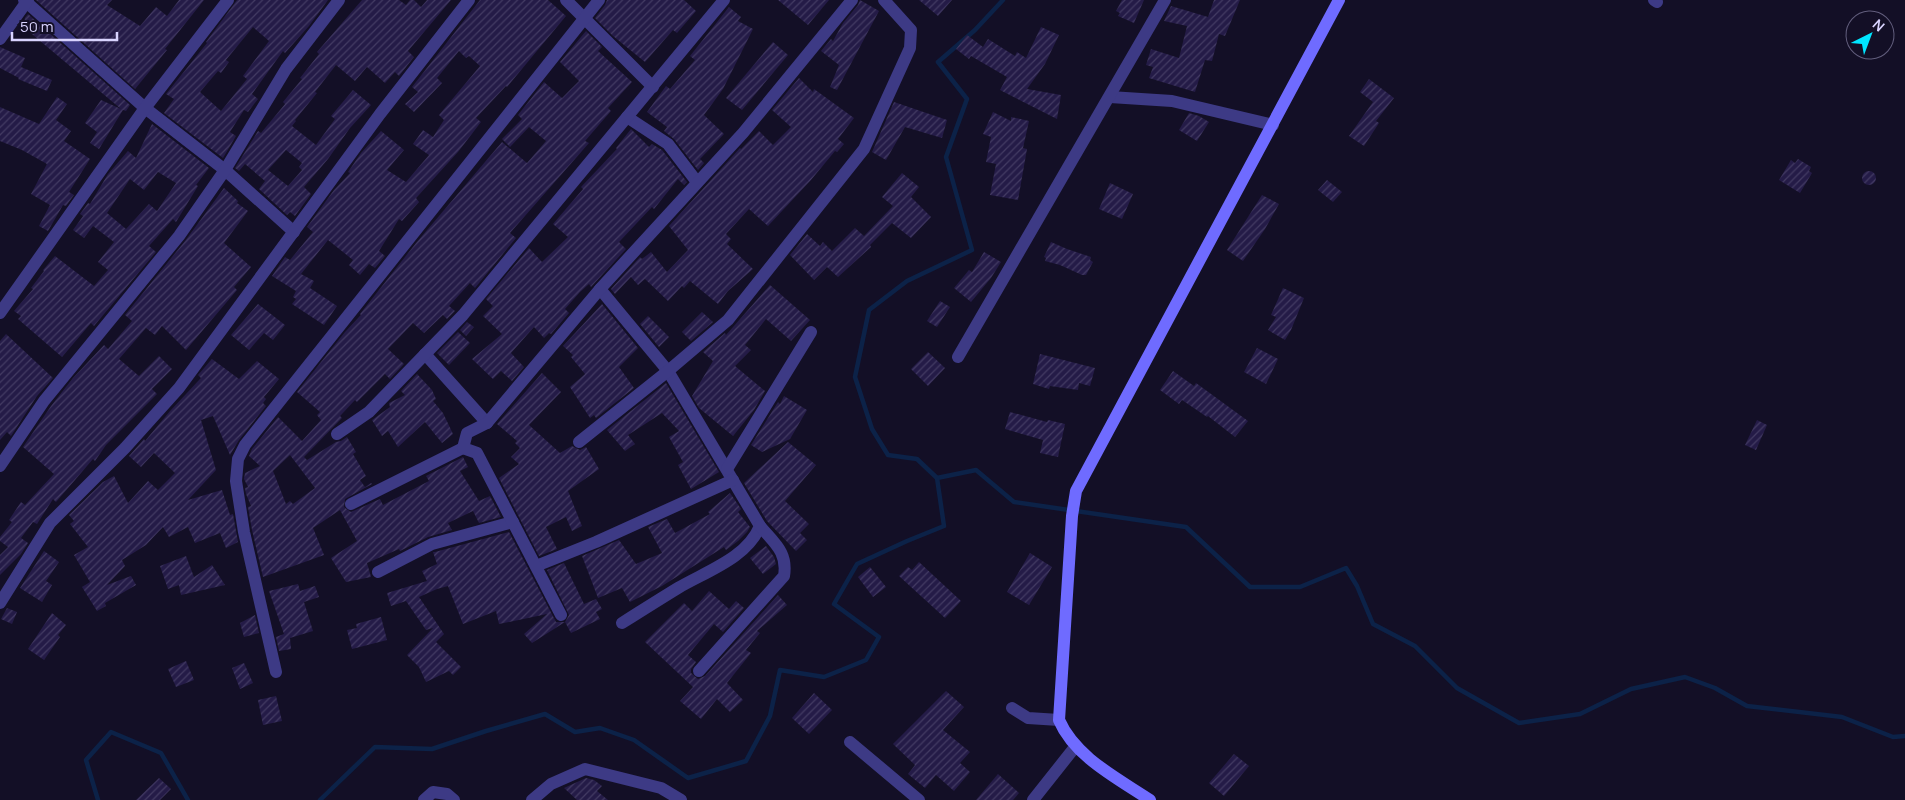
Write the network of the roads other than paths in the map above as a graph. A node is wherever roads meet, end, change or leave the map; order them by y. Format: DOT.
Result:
graph roads {
  1 [pos="26,0"];
  2 [pos="228,0"];
  3 [pos="339,0"];
  4 [pos="469,0"];
  5 [pos="566,0"];
  6 [pos="599,0"];
  7 [pos="724,0"];
  8 [pos="852,0"];
  9 [pos="884,0"];
  10 [pos="1165,0"];
  11 [pos="1339,0"];
  12 [pos="584,17"];
  13 [pos="0,40"];
  14 [pos="653,87"];
  15 [pos="1110,98"];
  16 [pos="145,108"];
  17 [pos="628,118"];
  18 [pos="1273,125"];
  19 [pos="225,170"];
  20 [pos="697,182"];
  21 [pos="294,232"];
  22 [pos="600,289"];
  23 [pos="0,313"];
  24 [pos="811,332"];
  25 [pos="425,354"];
  26 [pos="958,357"];
  27 [pos="668,371"];
  28 [pos="487,423"];
  29 [pos="338,434"];
  30 [pos="579,442"];
  31 [pos="463,448"];
  32 [pos="0,466"];
  33 [pos="730,474"];
  34 [pos="351,504"];
  35 [pos="513,522"];
  36 [pos="760,526"];
  37 [pos="536,566"];
  38 [pos="378,572"];
  39 [pos="0,603"];
  40 [pos="560,615"];
  41 [pos="622,623"];
  42 [pos="698,671"];
  43 [pos="276,672"];
  44 [pos="1012,708"];
  45 [pos="1059,720"];
  46 [pos="850,742"];
  47 [pos="1075,747"];
  48 [pos="424,800"];
  49 [pos="454,800"];
  50 [pos="532,800"];
  51 [pos="681,800"];
  52 [pos="919,800"];
  53 [pos="1033,800"];
  54 [pos="1150,800"];
  1 -- 13 [label="street"];
  1 -- 16 [label="street"];
  2 -- 16 [label="street"];
  3 -- 19 [label="street"];
  4 -- 21 [label="street"];
  5 -- 12 [label="street"];
  6 -- 12 [label="street"];
  7 -- 14 [label="street"];
  8 -- 20 [label="street"];
  9 -- 27 [label="street"];
  10 -- 15 [label="street"];
  11 -- 18 [label="street"];
  12 -- 14 [label="street"];
  12 -- 43 [label="street"];
  14 -- 17 [label="street"];
  15 -- 18 [label="street"];
  15 -- 26 [label="street"];
  16 -- 19 [label="street"];
  16 -- 23 [label="street"];
  17 -- 20 [label="street"];
  17 -- 25 [label="street"];
  18 -- 45 [label="street"];
  19 -- 21 [label="street"];
  19 -- 32 [label="street"];
  20 -- 22 [label="street"];
  21 -- 39 [label="street"];
  22 -- 27 [label="street"];
  22 -- 28 [label="street"];
  24 -- 33 [label="street"];
  25 -- 28 [label="street"];
  25 -- 29 [label="street"];
  27 -- 30 [label="street"];
  27 -- 33 [label="street"];
  28 -- 31 [label="street"];
  31 -- 34 [label="street"];
  31 -- 35 [label="street"];
  33 -- 36 [label="street"];
  33 -- 37 [label="street"];
  35 -- 37 [label="street"];
  35 -- 38 [label="street"];
  36 -- 41 [label="street"];
  36 -- 42 [label="street"];
  37 -- 40 [label="street"];
  44 -- 45 [label="street"];
  45 -- 47 [label="street"];
  46 -- 52 [label="street"];
  47 -- 53 [label="street"];
  47 -- 54 [label="street"];
  48 -- 49 [label="street"];
  50 -- 51 [label="street"];
}
